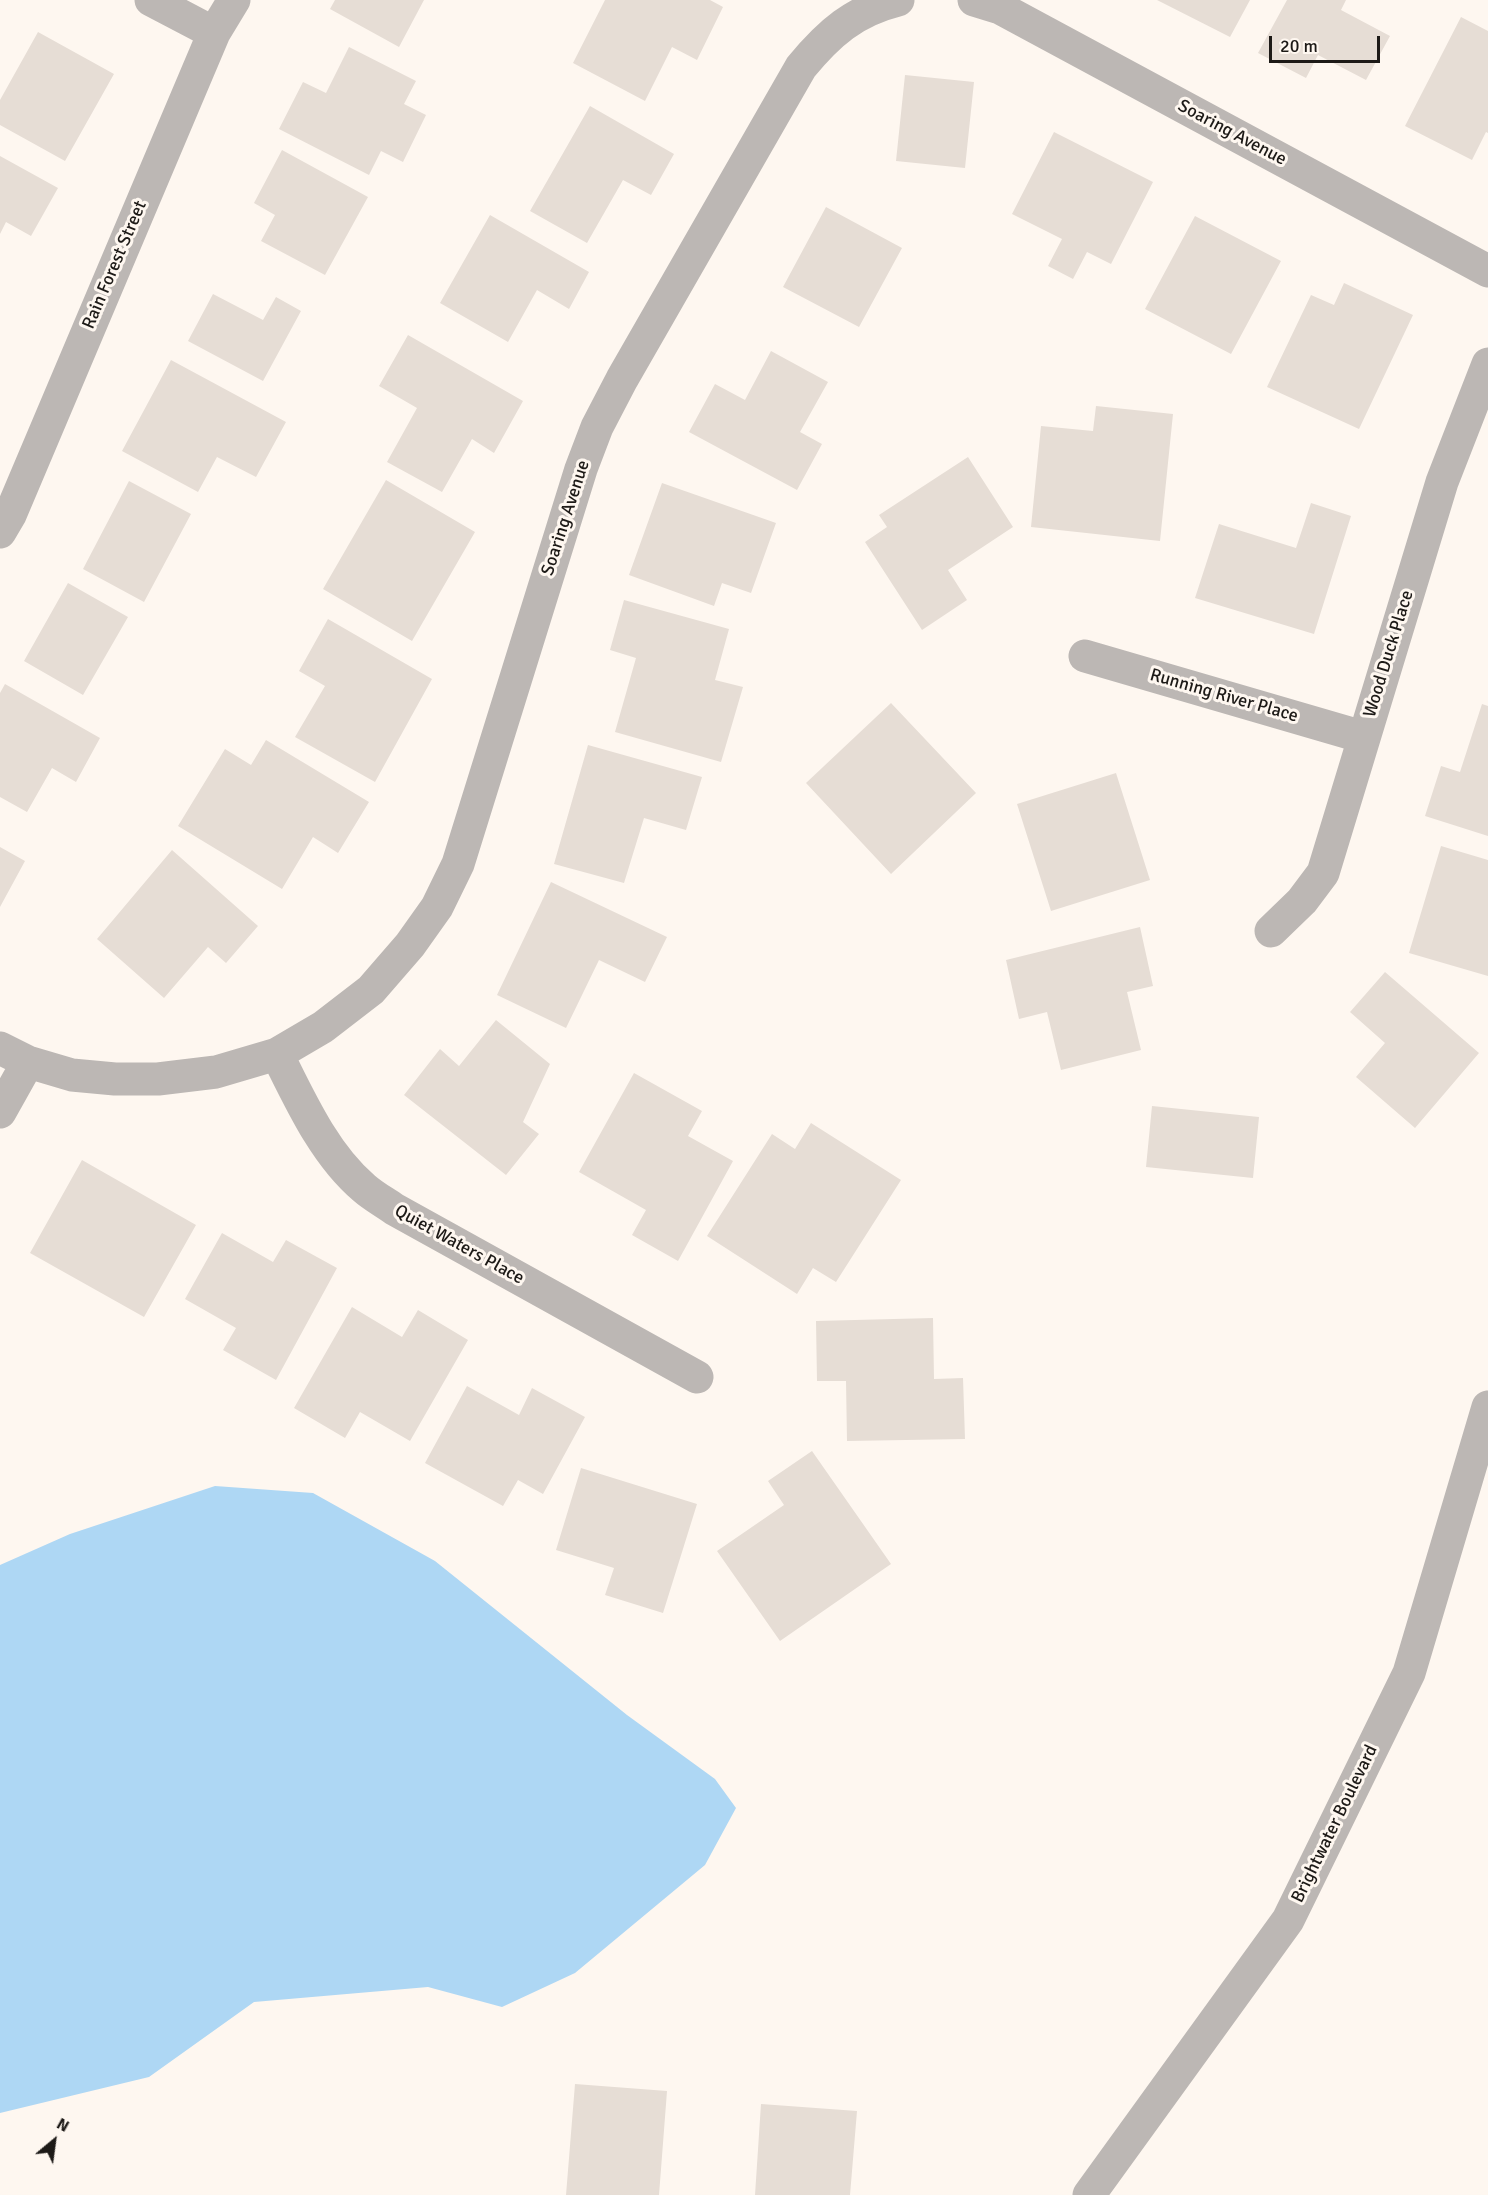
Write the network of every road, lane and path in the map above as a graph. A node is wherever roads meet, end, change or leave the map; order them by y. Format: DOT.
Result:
graph roads {
  1 [pos="151,0"];
  2 [pos="234,0"];
  3 [pos="897,0"];
  4 [pos="974,0"];
  5 [pos="214,33"];
  6 [pos="1488,271"];
  7 [pos="1488,364"];
  8 [pos="3,519"];
  9 [pos="1085,656"];
  10 [pos="1363,737"];
  11 [pos="1271,931"];
  12 [pos="277,1054"];
  13 [pos="14,1055"];
  14 [pos="0,1112"];
  15 [pos="697,1377"];
  16 [pos="1488,1407"];
  17 [pos="1089,2195"];
  1 -- 5 [label="street"];
  2 -- 5 [label="street, Rain Forest Street"];
  3 -- 12 [label="street, Soaring Avenue"];
  4 -- 6 [label="street, Soaring Avenue"];
  5 -- 8 [label="street, Rain Forest Street"];
  7 -- 10 [label="street, Wood Duck Place"];
  9 -- 10 [label="street, Running River Place"];
  10 -- 11 [label="street, Wood Duck Place"];
  12 -- 13 [label="street, Soaring Avenue"];
  12 -- 15 [label="street, Quiet Waters Place"];
  13 -- 14 [label="street"];
  16 -- 17 [label="street, Brightwater Boulevard"];
}
